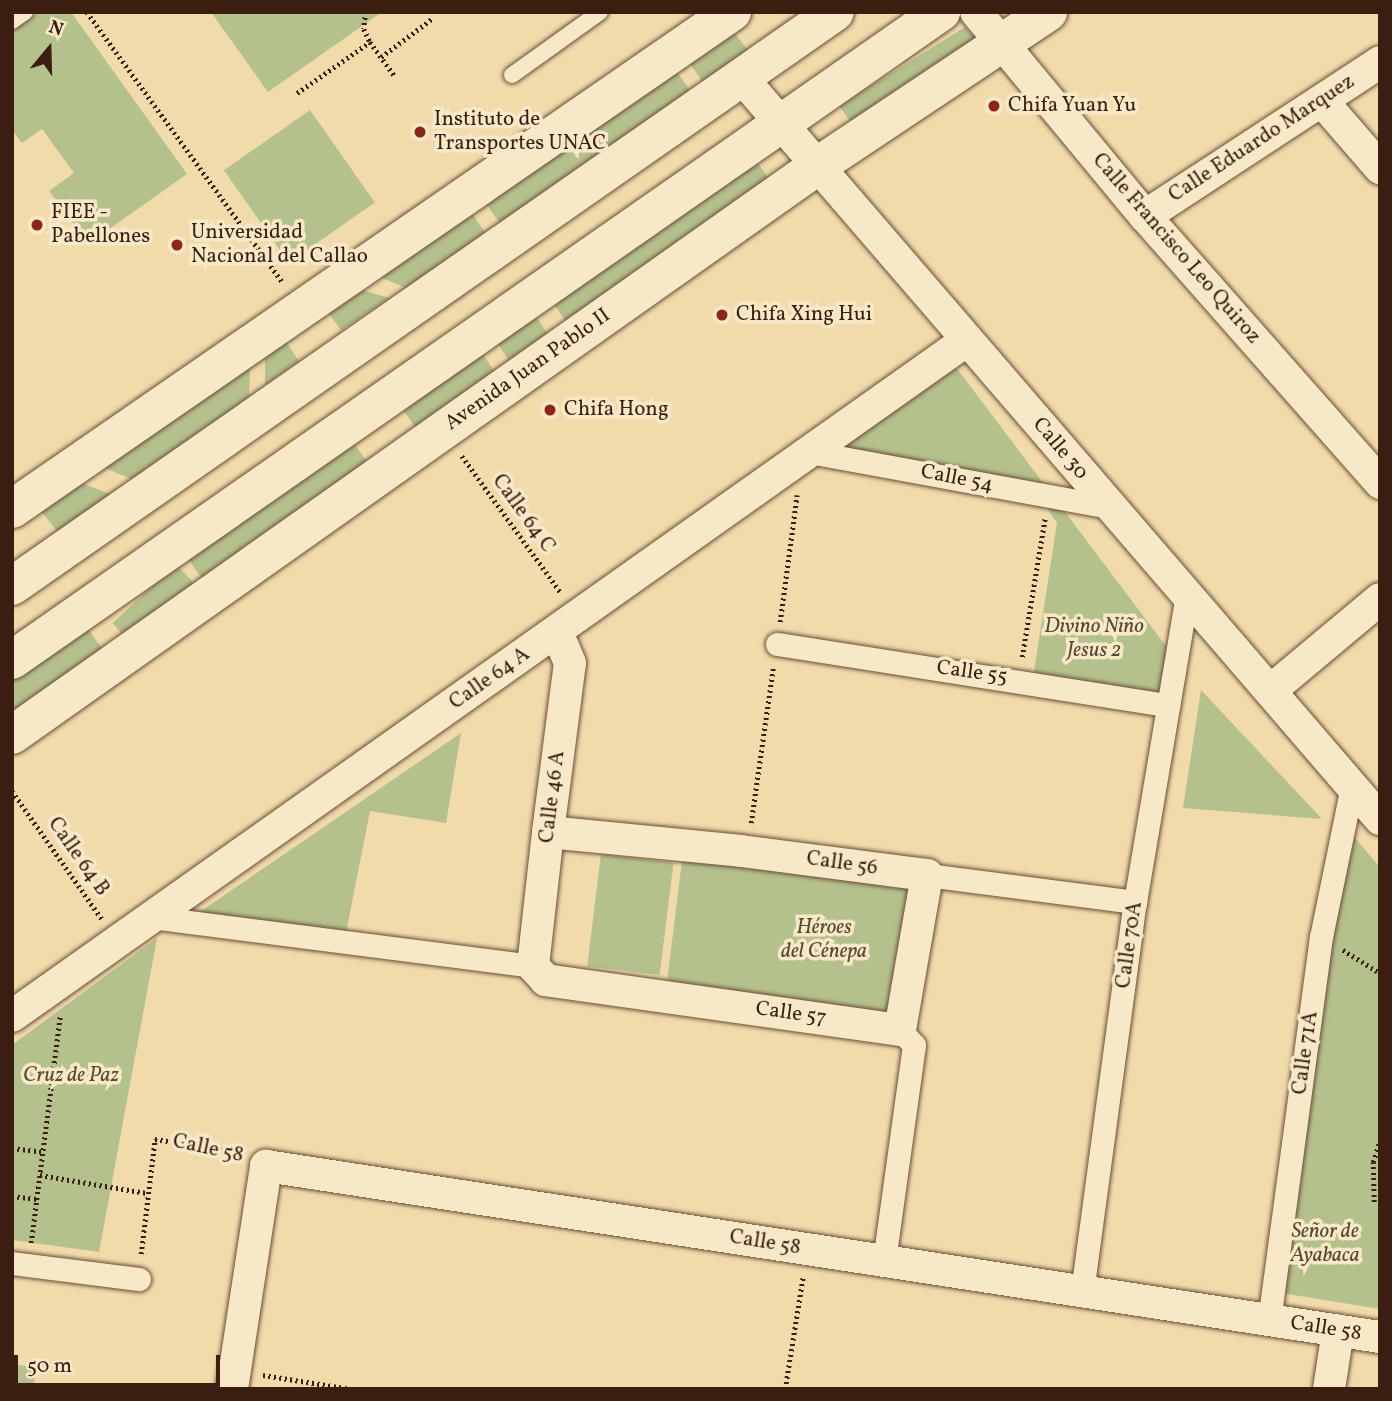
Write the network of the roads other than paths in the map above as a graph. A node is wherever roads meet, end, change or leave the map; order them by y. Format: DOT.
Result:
graph roads {
  1 [pos="24,12"];
  2 [pos="600,12"];
  3 [pos="732,12"];
  4 [pos="835,12"];
  5 [pos="941,12"];
  6 [pos="976,12"];
  7 [pos="1048,12"];
  8 [pos="12,21"];
  9 [pos="1003,44"];
  10 [pos="1380,62"];
  11 [pos="512,75"];
  12 [pos="742,78"];
  13 [pos="1322,101"];
  14 [pos="779,123"];
  15 [pos="816,167"];
  16 [pos="1380,168"];
  17 [pos="1145,216"];
  18 [pos="967,340"];
  19 [pos="804,451"];
  20 [pos="1380,483"];
  21 [pos="1109,507"];
  22 [pos="12,509"];
  23 [pos="12,586"];
  24 [pos="1186,599"];
  25 [pos="1380,599"];
  26 [pos="567,624"];
  27 [pos="777,644"];
  28 [pos="12,660"];
  29 [pos="1269,691"];
  30 [pos="1168,705"];
  31 [pos="12,734"];
  32 [pos="1352,786"];
  33 [pos="1380,819"];
  34 [pos="548,832"];
  35 [pos="927,876"];
  36 [pos="1135,902"];
  37 [pos="151,917"];
  38 [pos="533,966"];
  39 [pos="12,1016"];
  40 [pos="900,1030"];
  41 [pos="884,1261"];
  42 [pos="20,1264"];
  43 [pos="139,1279"];
  44 [pos="1082,1292"];
  45 [pos="1269,1321"];
  46 [pos="1338,1331"];
  47 [pos="1380,1337"];
  48 [pos="234,1379"];
  49 [pos="1329,1389"];
  1 -- 8 [label="lane"];
  2 -- 11 [label="lane"];
  3 -- 22 [label="street"];
  4 -- 12 [label="street"];
  5 -- 14 [label="street"];
  6 -- 9 [label="street, Calle Francisco Leo Quiroz"];
  7 -- 9 [label="street, Avenida Juan Pablo II"];
  9 -- 15 [label="street, Avenida Juan Pablo II"];
  9 -- 17 [label="street, Calle Francisco Leo Quiroz"];
  10 -- 13 [label="street, Calle Eduardo Marquez"];
  12 -- 14 [label="street, Calle 30"];
  12 -- 23 [label="street"];
  13 -- 16 [label="street"];
  13 -- 17 [label="street, Calle Eduardo Marquez"];
  14 -- 15 [label="street, Calle 30"];
  14 -- 28 [label="street"];
  15 -- 18 [label="street, Calle 30"];
  15 -- 31 [label="street, Avenida Juan Pablo II"];
  17 -- 20 [label="street, Calle Francisco Leo Quiroz"];
  18 -- 19 [label="street, Calle 64 A"];
  18 -- 21 [label="street, Calle 30"];
  19 -- 21 [label="street, Calle 54"];
  19 -- 26 [label="street, Calle 64 A"];
  21 -- 24 [label="street, Calle 30"];
  24 -- 29 [label="street, Calle 30"];
  24 -- 30 [label="street, Calle 70A"];
  25 -- 29 [label="street"];
  26 -- 34 [label="street, Calle 46 A"];
  26 -- 37 [label="street, Calle 64 A"];
  27 -- 30 [label="street, Calle 55"];
  29 -- 32 [label="street, Calle 30"];
  30 -- 36 [label="street, Calle 70A"];
  32 -- 33 [label="street, Calle 30"];
  32 -- 45 [label="street, Calle 71A"];
  34 -- 35 [label="street, Calle 56"];
  34 -- 38 [label="street, Calle 46 A"];
  35 -- 36 [label="street, Calle 56"];
  35 -- 40 [label="street"];
  36 -- 44 [label="street, Calle 70A"];
  37 -- 38 [label="street"];
  37 -- 39 [label="street, Calle 64 A"];
  38 -- 40 [label="street, Calle 57"];
  40 -- 41 [label="street"];
  41 -- 44 [label="street, Calle 58"];
  41 -- 48 [label="street, Calle 58"];
  42 -- 43 [label="street"];
  44 -- 45 [label="street, Calle 58"];
  45 -- 46 [label="street, Calle 58"];
  46 -- 47 [label="street, Calle 58"];
  46 -- 49 [label="street"];
}
